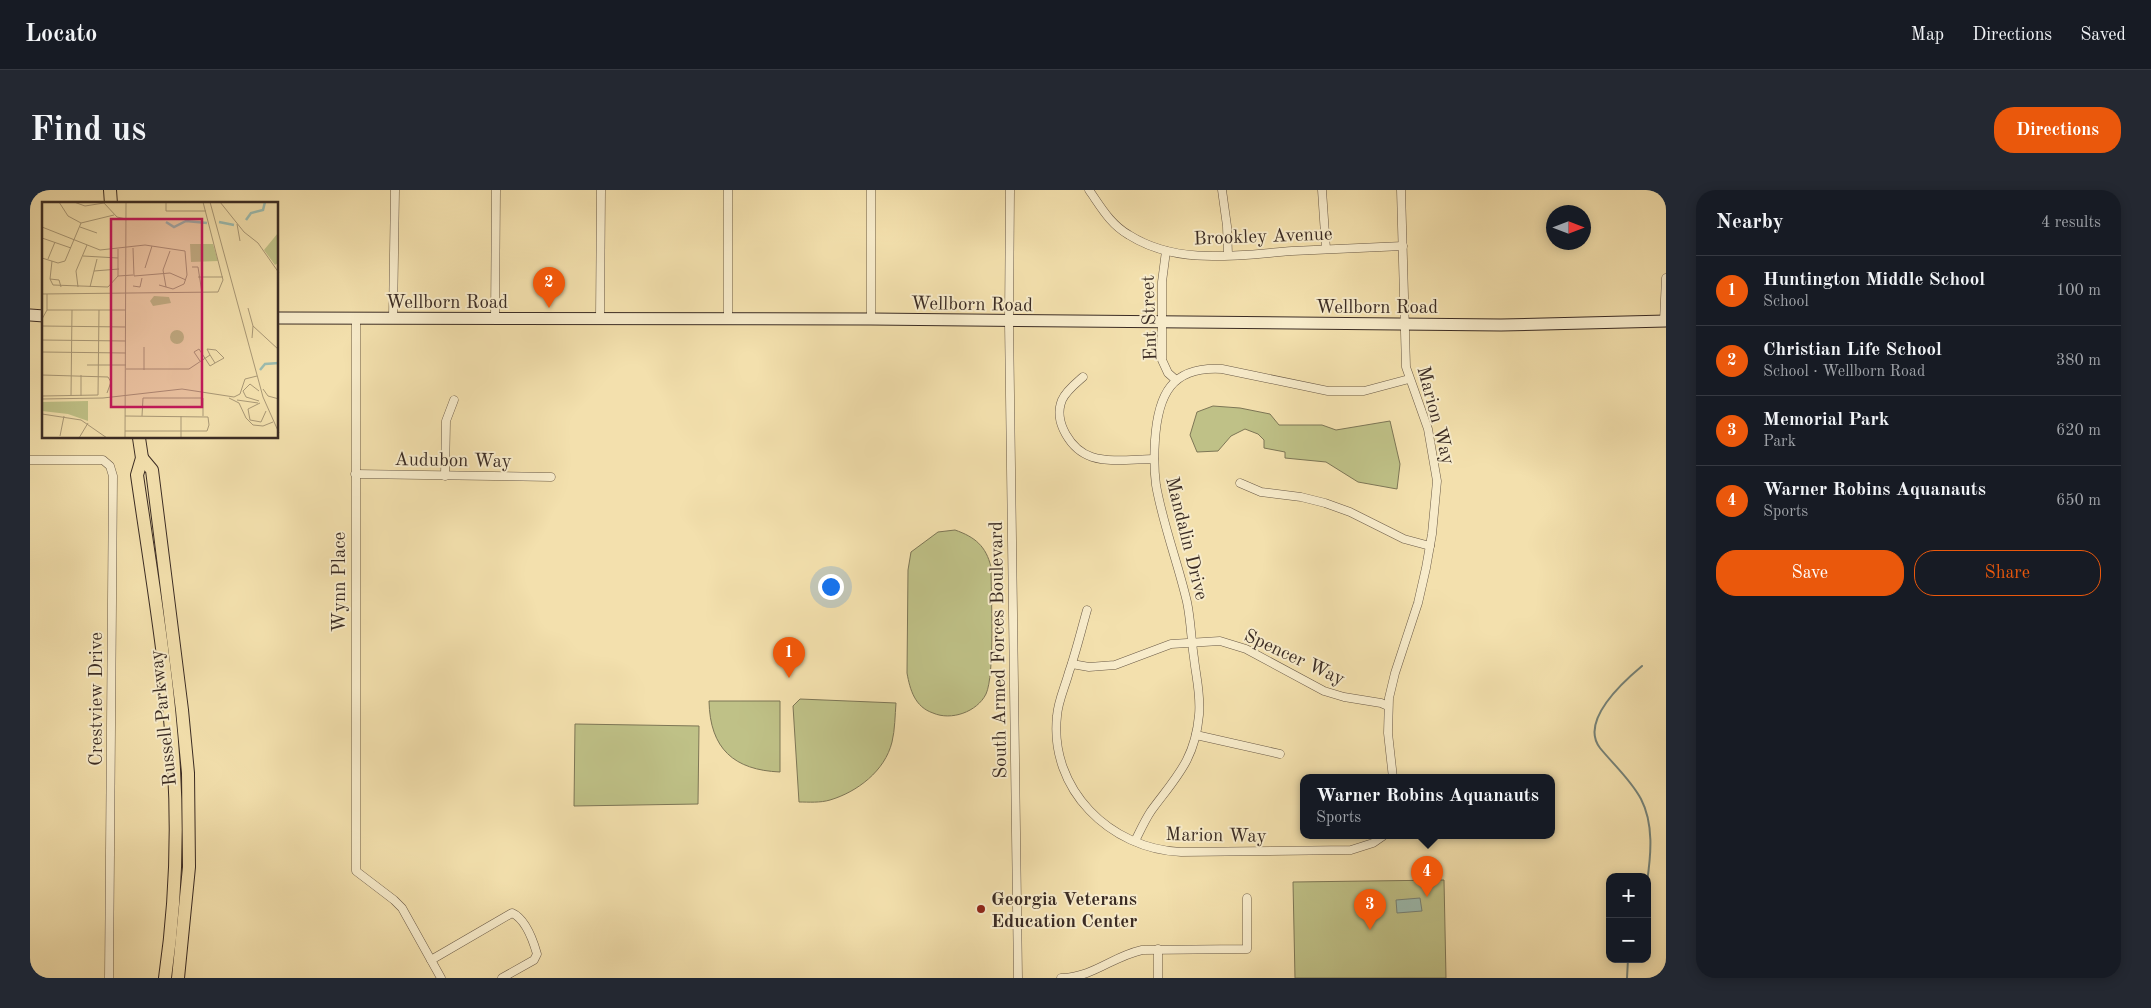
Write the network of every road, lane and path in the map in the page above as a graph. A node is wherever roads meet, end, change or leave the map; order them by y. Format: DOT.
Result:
graph roads {
  1 [pos="395,190"];
  2 [pos="496,190"];
  3 [pos="601,190"];
  4 [pos="728,190"];
  5 [pos="871,190"];
  6 [pos="1010,190"];
  7 [pos="1089,190"];
  8 [pos="1222,190"];
  9 [pos="1322,190"];
  10 [pos="1401,190"];
  11 [pos="1403,246"];
  12 [pos="1326,249"];
  13 [pos="1166,251"];
  14 [pos="1228,255"];
  15 [pos="1666,278"];
  16 [pos="279,318"];
  17 [pos="393,318"];
  18 [pos="356,319"];
  19 [pos="496,319"];
  20 [pos="600,319"];
  21 [pos="728,319"];
  22 [pos="871,319"];
  23 [pos="1665,321"];
  24 [pos="1009,322"];
  25 [pos="1162,322"];
  26 [pos="1406,324"];
  27 [pos="1082,377"];
  28 [pos="1409,378"];
  29 [pos="1176,380"];
  30 [pos="454,400"];
  31 [pos="139,439"];
  32 [pos="142,458"];
  33 [pos="1154,459"];
  34 [pos="30,460"];
  35 [pos="355,474"];
  36 [pos="445,476"];
  37 [pos="551,477"];
  38 [pos="1240,483"];
  39 [pos="1430,546"];
  40 [pos="1087,610"];
  41 [pos="1193,642"];
  42 [pos="1072,664"];
  43 [pos="1388,706"];
  44 [pos="1196,735"];
  45 [pos="1280,754"];
  46 [pos="1393,774"];
  47 [pos="1379,839"];
  48 [pos="1135,841"];
  49 [pos="1247,898"];
  50 [pos="1158,949"];
  51 [pos="431,960"];
  52 [pos="109,978"];
  53 [pos="165,978"];
  54 [pos="178,978"];
  55 [pos="441,978"];
  56 [pos="502,978"];
  57 [pos="1018,978"];
  58 [pos="1061,978"];
  59 [pos="1158,978"];
  1 -- 17 [label="street"];
  2 -- 19 [label="street"];
  3 -- 20 [label="street"];
  4 -- 21 [label="street"];
  5 -- 22 [label="street"];
  6 -- 24 [label="street, South Armed Forces Boulevard"];
  7 -- 13 [label="street, Brookley Avenue"];
  8 -- 14 [label="street"];
  9 -- 12 [label="street"];
  10 -- 11 [label="street, Marion Way"];
  11 -- 12 [label="street, Brookley Avenue"];
  11 -- 26 [label="street, Marion Way"];
  12 -- 14 [label="street, Brookley Avenue"];
  13 -- 14 [label="street, Brookley Avenue"];
  13 -- 25 [label="street, Ent Street"];
  15 -- 23 [label="street"];
  16 -- 18 [label="street, Wellborn Road"];
  17 -- 18 [label="street, Wellborn Road"];
  17 -- 19 [label="street, Wellborn Road"];
  18 -- 35 [label="street, Wynn Place"];
  19 -- 20 [label="street, Wellborn Road"];
  20 -- 21 [label="street, Wellborn Road"];
  21 -- 22 [label="street, Wellborn Road"];
  22 -- 24 [label="street, Wellborn Road"];
  23 -- 26 [label="street, Wellborn Road"];
  24 -- 25 [label="street, Wellborn Road"];
  24 -- 57 [label="street, South Armed Forces Boulevard"];
  25 -- 26 [label="street, Wellborn Road"];
  25 -- 29 [label="street, Ent Street"];
  26 -- 28 [label="street, Marion Way"];
  27 -- 33 [label="street"];
  28 -- 29 [label="street"];
  28 -- 39 [label="street, Marion Way"];
  29 -- 33 [label="street, Mandalin Drive"];
  30 -- 36 [label="street"];
  31 -- 32 [label="main road, Russell Parkway"];
  32 -- 53 [label="main road, Russell Parkway"];
  32 -- 54 [label="main road, Russell Parkway"];
  33 -- 41 [label="street, Mandalin Drive"];
  34 -- 52 [label="street, Crestview Drive"];
  35 -- 36 [label="street, Audubon Way"];
  35 -- 51 [label="street, Wynn Place"];
  36 -- 37 [label="street, Audubon Way"];
  38 -- 39 [label="street"];
  39 -- 43 [label="street, Marion Way"];
  40 -- 42 [label="street, Marion Way"];
  41 -- 42 [label="street, Spencer Way"];
  41 -- 43 [label="street, Spencer Way"];
  41 -- 44 [label="street, Mandalin Drive"];
  42 -- 48 [label="street, Marion Way"];
  43 -- 46 [label="street, Marion Way"];
  44 -- 45 [label="street"];
  44 -- 48 [label="street, Mandalin Drive"];
  47 -- 48 [label="street, Marion Way"];
  49 -- 50 [label="street"];
  50 -- 58 [label="street"];
  50 -- 59 [label="street"];
  51 -- 55 [label="street, Wynn Place"];
  51 -- 56 [label="street"];
}
